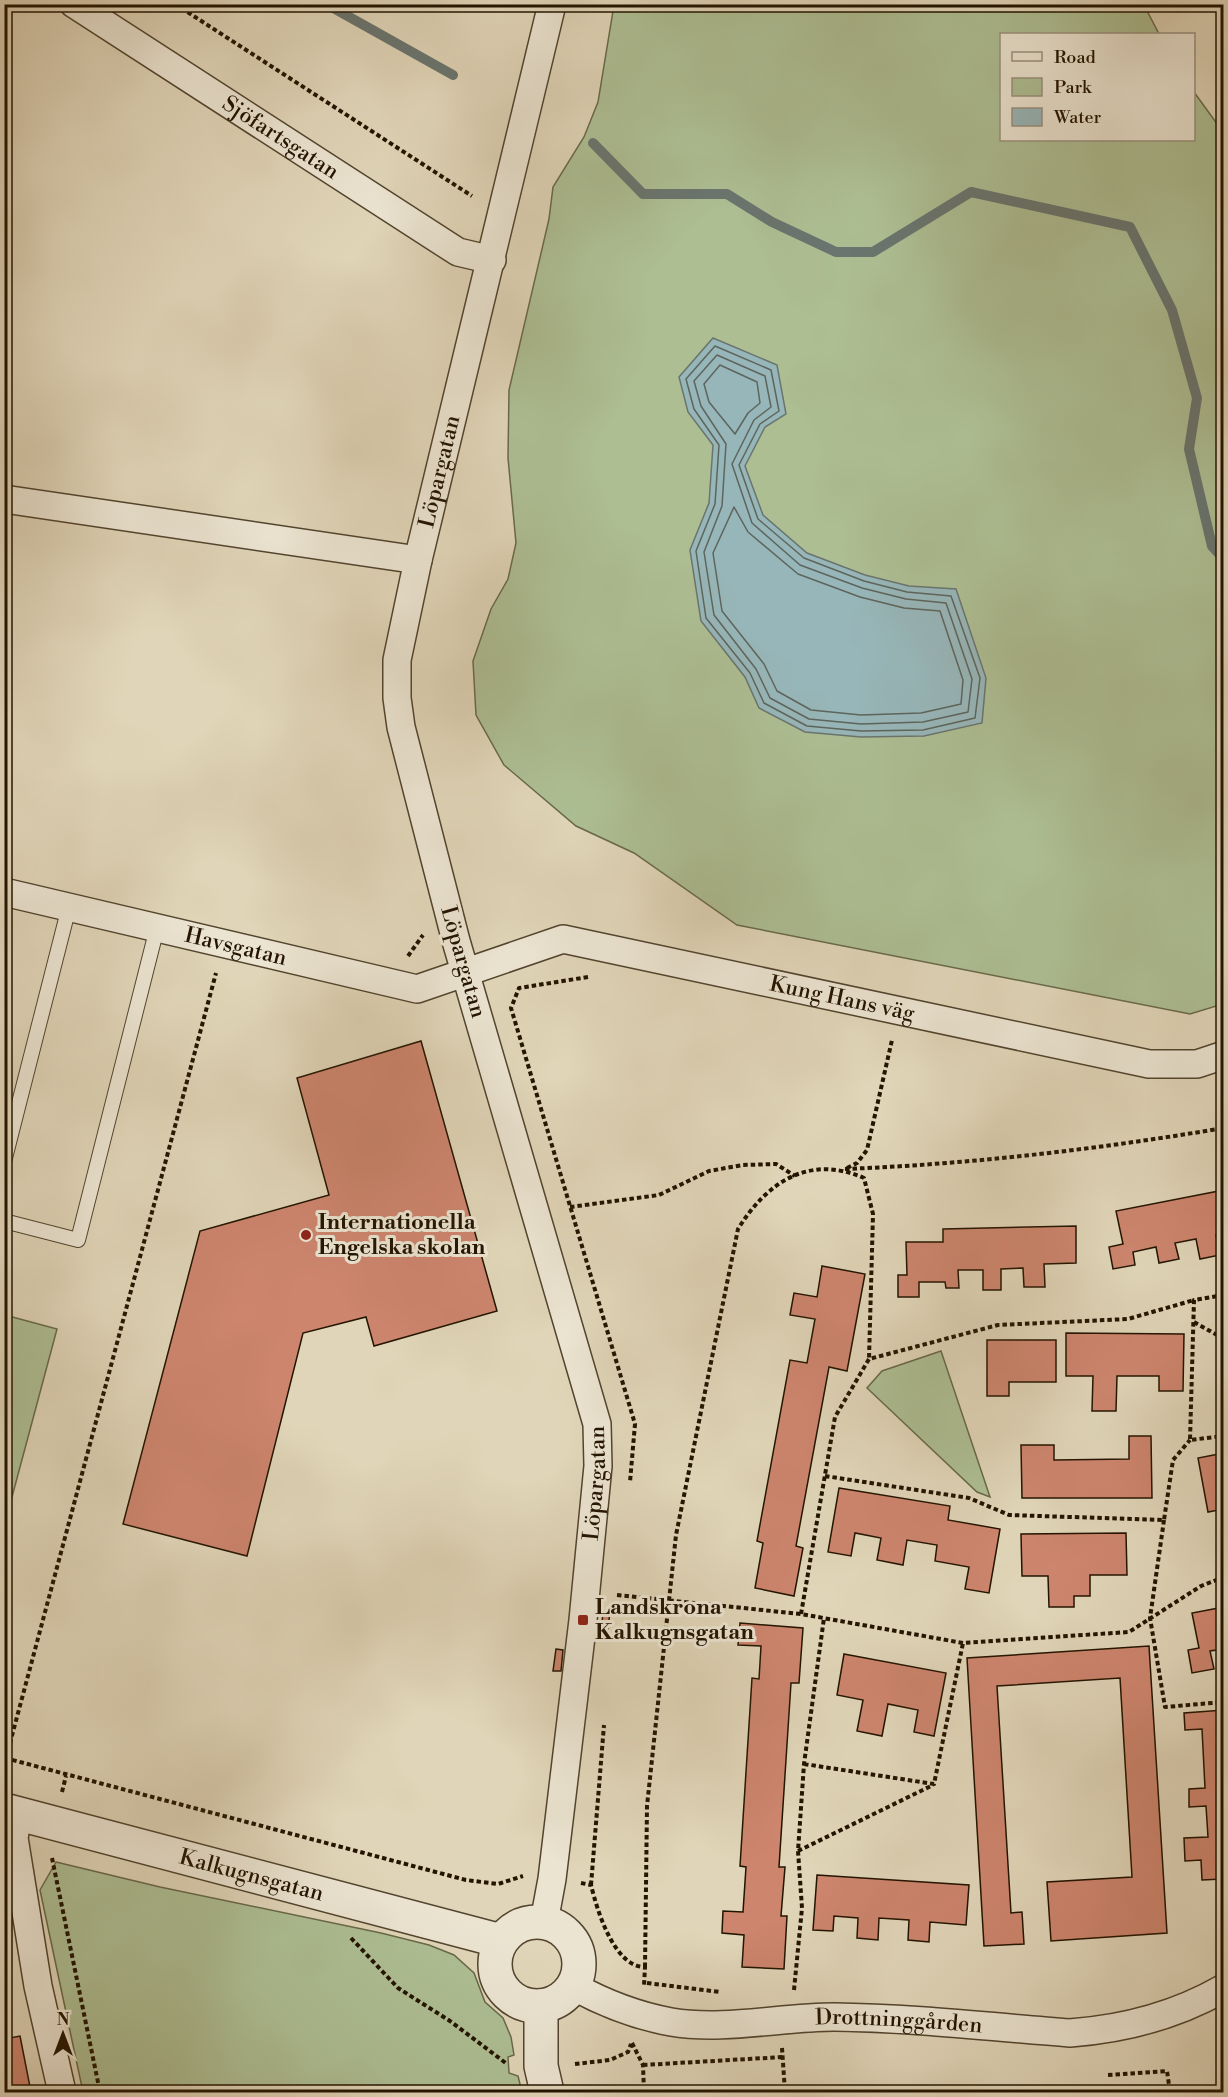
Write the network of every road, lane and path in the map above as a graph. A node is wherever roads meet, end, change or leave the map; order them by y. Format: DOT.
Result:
graph roads {
  1 [pos="74,4"];
  2 [pos="175,4"];
  3 [pos="552,4"];
  4 [pos="472,196"];
  5 [pos="492,260"];
  6 [pos="4,499"];
  7 [pos="418,560"];
  8 [pos="4,892"];
  9 [pos="69,907"];
  10 [pos="157,928"];
  11 [pos="224,943"];
  12 [pos="506,959"];
  13 [pos="466,974"];
  14 [pos="519,988"];
  15 [pos="894,1031"];
  16 [pos="1224,1054"];
  17 [pos="1224,1128"];
  18 [pos="4,1162"];
  19 [pos="844,1169"];
  20 [pos="795,1176"];
  21 [pos="570,1207"];
  22 [pos="4,1221"];
  23 [pos="1224,1295"];
  24 [pos="1194,1300"];
  25 [pos="1194,1322"];
  26 [pos="1224,1339"];
  27 [pos="869,1359"];
  28 [pos="1224,1436"];
  29 [pos="1190,1440"];
  30 [pos="825,1476"];
  31 [pos="1164,1520"];
  32 [pos="1224,1577"];
  33 [pos="615,1594"];
  34 [pos="669,1600"];
  35 [pos="801,1614"];
  36 [pos="824,1618"];
  37 [pos="1150,1618"];
  38 [pos="963,1643"];
  39 [pos="1224,1702"];
  40 [pos="6,1758"];
  41 [pos="804,1764"];
  42 [pos="934,1784"];
  43 [pos="12,1821"];
  44 [pos="798,1851"];
  45 [pos="524,1865"];
  46 [pos="522,1876"];
  47 [pos="544,1922"];
  48 [pos="344,1933"];
  49 [pos="501,1941"];
  50 [pos="645,1967"];
  51 [pos="573,1986"];
  52 [pos="1224,1989"];
  53 [pos="541,2006"];
  54 [pos="788,2019"];
  55 [pos="631,2044"];
  56 [pos="783,2057"];
  57 [pos="643,2065"];
  58 [pos="1108,2075"];
  59 [pos="544,2079"];
  60 [pos="62,2092"];
  61 [pos="100,2092"];
  62 [pos="785,2092"];
  63 [pos="1170,2092"];
  1 -- 5 [label="street, Sjöfartsgatan"];
  2 -- 4 [label="path"];
  3 -- 5 [label="street, Löpargatan"];
  5 -- 7 [label="street, Löpargatan"];
  6 -- 7 [label="street"];
  7 -- 13 [label="street, Löpargatan"];
  8 -- 9 [label="street, Havsgatan"];
  9 -- 10 [label="street, Havsgatan"];
  9 -- 18 [label="lane"];
  10 -- 11 [label="street, Havsgatan"];
  10 -- 22 [label="lane"];
  11 -- 13 [label="street, Havsgatan"];
  11 -- 40 [label="path"];
  12 -- 13 [label="street, Kung Hans väg"];
  12 -- 14 [label="path"];
  12 -- 16 [label="street, Kung Hans väg"];
  13 -- 47 [label="street, Löpargatan"];
  15 -- 19 [label="path"];
  17 -- 19 [label="path"];
  19 -- 20 [label="path"];
  19 -- 27 [label="path"];
  20 -- 21 [label="path"];
  20 -- 34 [label="path"];
  23 -- 24 [label="path"];
  24 -- 25 [label="path"];
  24 -- 27 [label="path"];
  25 -- 26 [label="path"];
  25 -- 29 [label="path"];
  27 -- 30 [label="path"];
  28 -- 29 [label="path"];
  29 -- 31 [label="path"];
  30 -- 31 [label="path"];
  30 -- 35 [label="path"];
  31 -- 37 [label="path"];
  32 -- 37 [label="path"];
  33 -- 34 [label="path"];
  34 -- 35 [label="path"];
  34 -- 50 [label="path"];
  35 -- 36 [label="path"];
  36 -- 38 [label="path"];
  36 -- 41 [label="path"];
  37 -- 38 [label="path"];
  37 -- 39 [label="path"];
  38 -- 42 [label="path"];
  41 -- 42 [label="path"];
  41 -- 44 [label="path"];
  42 -- 44 [label="path"];
  43 -- 49 [label="street, Kalkugnsgatan"];
  43 -- 60 [label="street"];
  43 -- 61 [label="path"];
  44 -- 54 [label="path"];
  45 -- 46 [label="path"];
  47 -- 49 [label="street"];
  47 -- 51 [label="street"];
  48 -- 59 [label="path"];
  49 -- 53 [label="street"];
  51 -- 53 [label="street"];
  51 -- 54 [label="street, Drottninggården"];
  52 -- 54 [label="street, Drottninggården"];
  53 -- 59 [label="street"];
  54 -- 56 [label="path"];
  55 -- 59 [label="path"];
  56 -- 57 [label="path"];
  56 -- 62 [label="path"];
  58 -- 63 [label="path"];
}
